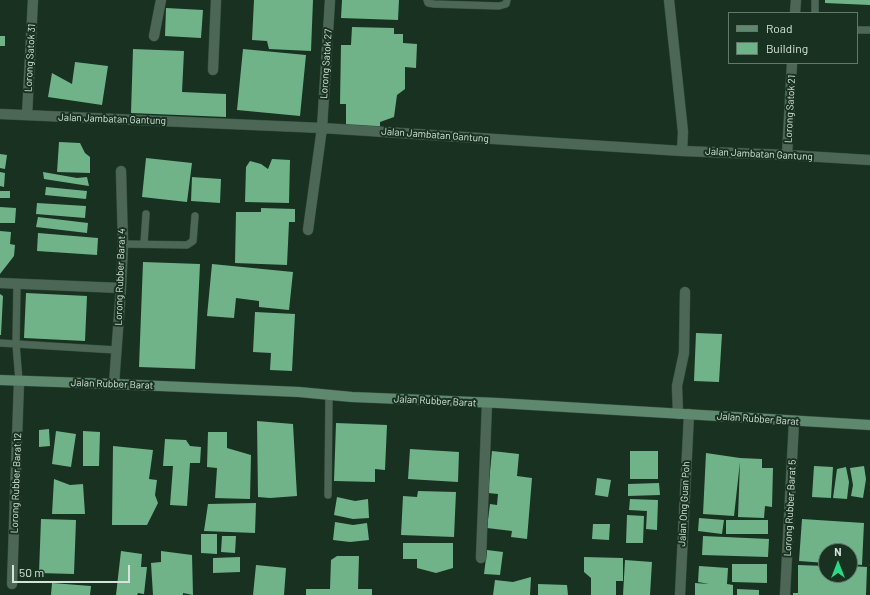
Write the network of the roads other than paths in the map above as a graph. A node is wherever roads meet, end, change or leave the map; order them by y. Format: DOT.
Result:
graph roads {
  1 [pos="33,0"];
  2 [pos="161,0"];
  3 [pos="216,0"];
  4 [pos="330,0"];
  5 [pos="427,0"];
  6 [pos="506,0"];
  7 [pos="669,0"];
  8 [pos="796,0"];
  9 [pos="815,0"];
  10 [pos="795,12"];
  11 [pos="815,12"];
  12 [pos="858,30"];
  13 [pos="870,30"];
  14 [pos="154,36"];
  15 [pos="792,64"];
  16 [pos="213,70"];
  17 [pos="0,114"];
  18 [pos="27,115"];
  19 [pos="322,128"];
  20 [pos="682,150"];
  21 [pos="787,155"];
  22 [pos="870,160"];
  23 [pos="121,171"];
  24 [pos="146,214"];
  25 [pos="195,216"];
  26 [pos="308,230"];
  27 [pos="144,243"];
  28 [pos="123,244"];
  29 [pos="0,283"];
  30 [pos="17,284"];
  31 [pos="121,288"];
  32 [pos="685,292"];
  33 [pos="0,343"];
  34 [pos="16,344"];
  35 [pos="116,350"];
  36 [pos="0,380"];
  37 [pos="19,381"];
  38 [pos="114,384"];
  39 [pos="329,395"];
  40 [pos="488,403"];
  41 [pos="678,414"];
  42 [pos="689,414"];
  43 [pos="794,421"];
  44 [pos="870,425"];
  45 [pos="328,495"];
  46 [pos="481,558"];
  47 [pos="12,584"];
  48 [pos="680,595"];
  49 [pos="785,595"];
  1 -- 18 [label="street, Lorong Satok 31"];
  2 -- 14 [label="street"];
  3 -- 16 [label="street"];
  4 -- 19 [label="street, Lorong Satok 27"];
  5 -- 6 [label="lane"];
  7 -- 20 [label="street"];
  8 -- 10 [label="street"];
  9 -- 11 [label="lane"];
  12 -- 13 [label="lane"];
  15 -- 21 [label="street, Lorong Satok 21"];
  17 -- 18 [label="street, Jalan Jambatan Gantung"];
  18 -- 19 [label="street, Jalan Jambatan Gantung"];
  19 -- 20 [label="street, Jalan Jambatan Gantung"];
  19 -- 26 [label="street, Lorong Satok 27"];
  20 -- 21 [label="street, Jalan Jambatan Gantung"];
  21 -- 22 [label="street, Jalan Jambatan Gantung"];
  23 -- 28 [label="street, Lorong Rubber Barat 4"];
  24 -- 27 [label="lane"];
  25 -- 27 [label="lane"];
  27 -- 28 [label="lane"];
  28 -- 31 [label="street, Lorong Rubber Barat 4"];
  29 -- 30 [label="street"];
  30 -- 31 [label="street"];
  30 -- 34 [label="lane"];
  31 -- 35 [label="street, Lorong Rubber Barat 4"];
  32 -- 41 [label="street"];
  33 -- 34 [label="lane"];
  34 -- 35 [label="lane"];
  34 -- 37 [label="lane"];
  35 -- 38 [label="street, Lorong Rubber Barat 4"];
  36 -- 37 [label="main road, Jalan Rubber Barat"];
  37 -- 38 [label="main road, Jalan Rubber Barat"];
  37 -- 47 [label="street, Lorong Rubber Barat 12"];
  38 -- 39 [label="main road, Jalan Rubber Barat"];
  39 -- 40 [label="main road, Jalan Rubber Barat"];
  39 -- 45 [label="lane"];
  40 -- 41 [label="main road, Jalan Rubber Barat"];
  40 -- 46 [label="street"];
  41 -- 42 [label="main road, Jalan Rubber Barat"];
  42 -- 43 [label="main road, Jalan Rubber Barat"];
  42 -- 48 [label="street, Jalan Ong Guan Poh"];
  43 -- 44 [label="main road, Jalan Rubber Barat"];
  43 -- 49 [label="street, Lorong Rubber Barat 5"];
}
